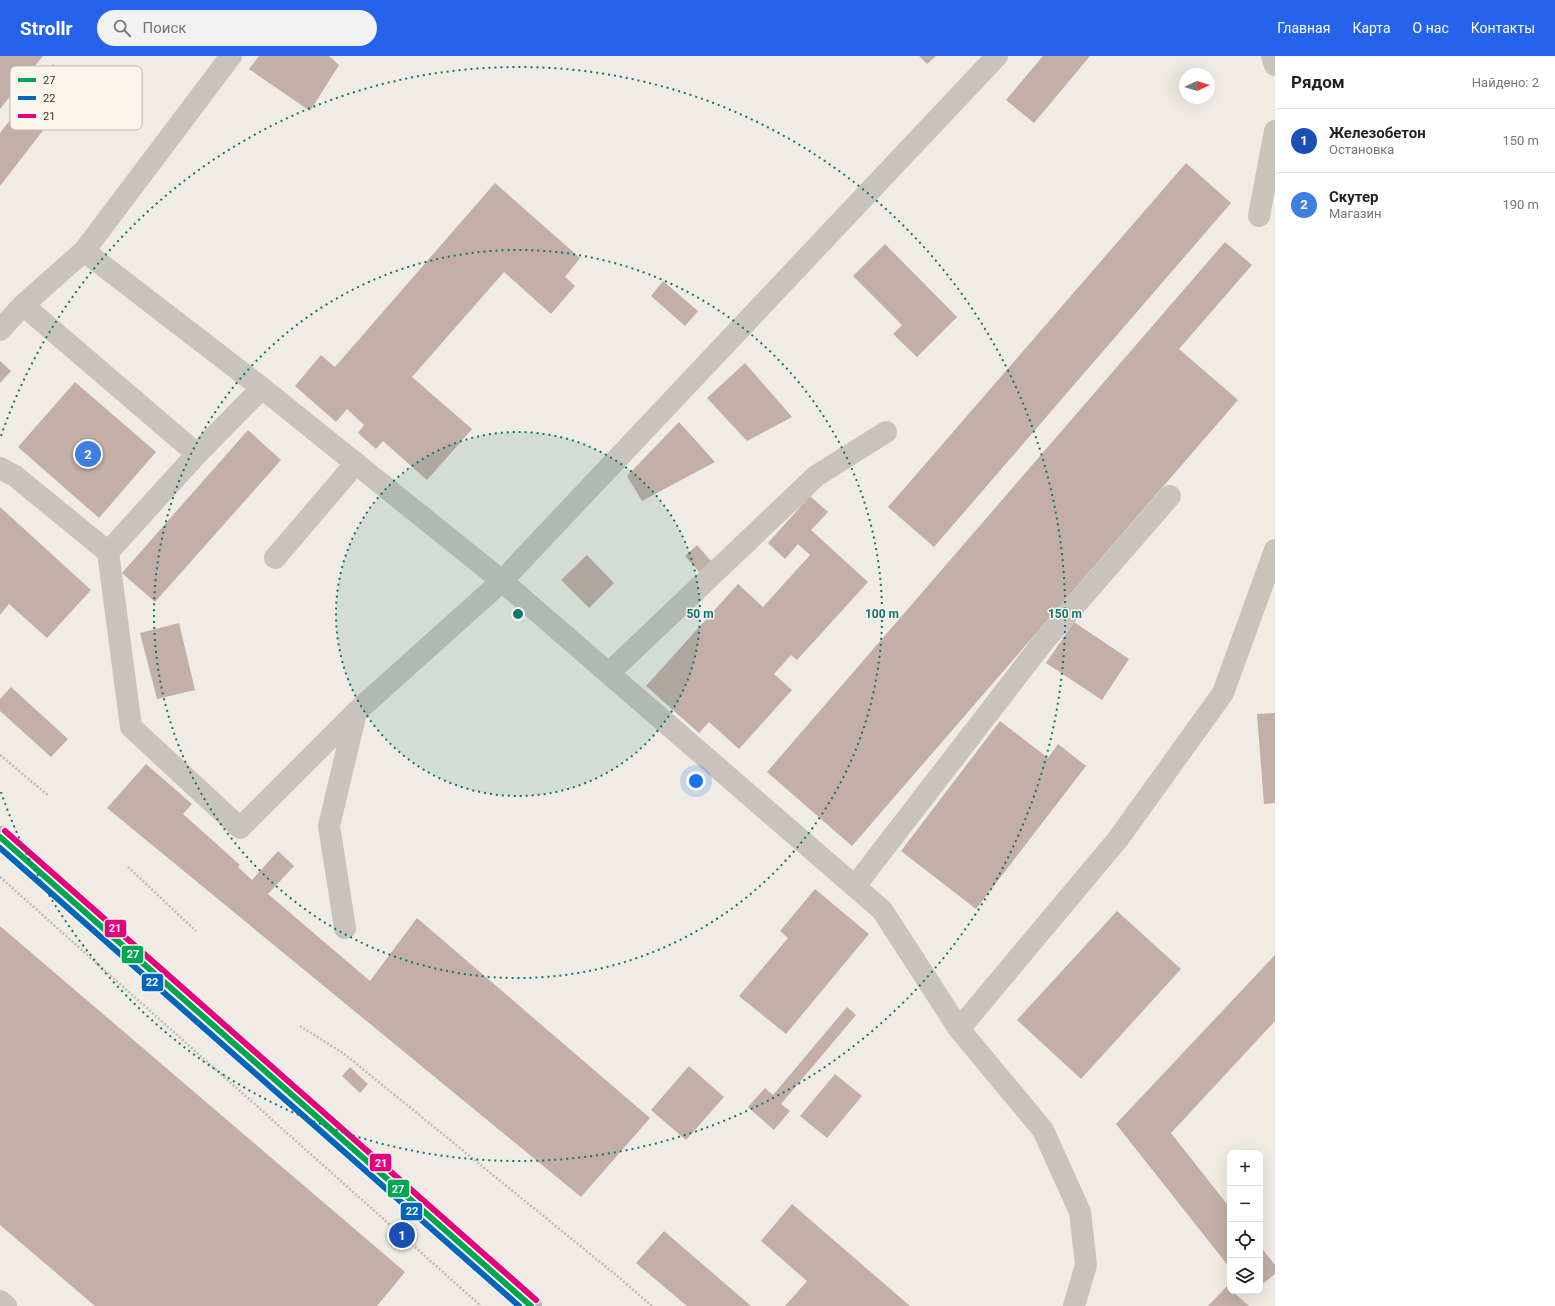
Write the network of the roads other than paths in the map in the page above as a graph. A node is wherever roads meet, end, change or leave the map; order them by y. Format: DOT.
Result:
graph roads {
  1 [pos="231,56"];
  2 [pos="997,56"];
  3 [pos="1272,56"];
  4 [pos="1275,65"];
  5 [pos="1275,131"];
  6 [pos="1259,216"];
  7 [pos="84,251"];
  8 [pos="23,305"];
  9 [pos="0,330"];
  10 [pos="262,388"];
  11 [pos="886,432"];
  12 [pos="197,454"];
  13 [pos="356,463"];
  14 [pos="0,468"];
  15 [pos="1170,496"];
  16 [pos="1275,550"];
  17 [pos="108,552"];
  18 [pos="275,558"];
  19 [pos="502,581"];
  20 [pos="609,673"];
  21 [pos="356,712"];
  22 [pos="0,837"];
  23 [pos="855,886"];
  24 [pos="346,928"];
  25 [pos="960,1029"];
  26 [pos="0,1301"];
  27 [pos="6,1306"];
  28 [pos="531,1306"];
  29 [pos="1074,1306"];
  1 -- 7 [label="lane"];
  2 -- 19 [label="lane"];
  3 -- 4 [label="lane"];
  5 -- 6 [label="lane"];
  7 -- 8 [label="lane"];
  7 -- 10 [label="lane"];
  8 -- 9 [label="lane"];
  8 -- 12 [label="lane"];
  10 -- 12 [label="lane"];
  10 -- 13 [label="lane"];
  11 -- 20 [label="lane"];
  12 -- 17 [label="lane"];
  13 -- 18 [label="lane"];
  13 -- 19 [label="lane"];
  14 -- 17 [label="lane"];
  15 -- 23 [label="lane"];
  16 -- 25 [label="lane"];
  17 -- 21 [label="lane"];
  19 -- 20 [label="lane"];
  19 -- 21 [label="lane"];
  20 -- 23 [label="lane"];
  21 -- 24 [label="lane"];
  22 -- 28 [label="main road"];
  23 -- 25 [label="lane"];
  25 -- 29 [label="lane"];
  26 -- 27 [label="lane"];
}
